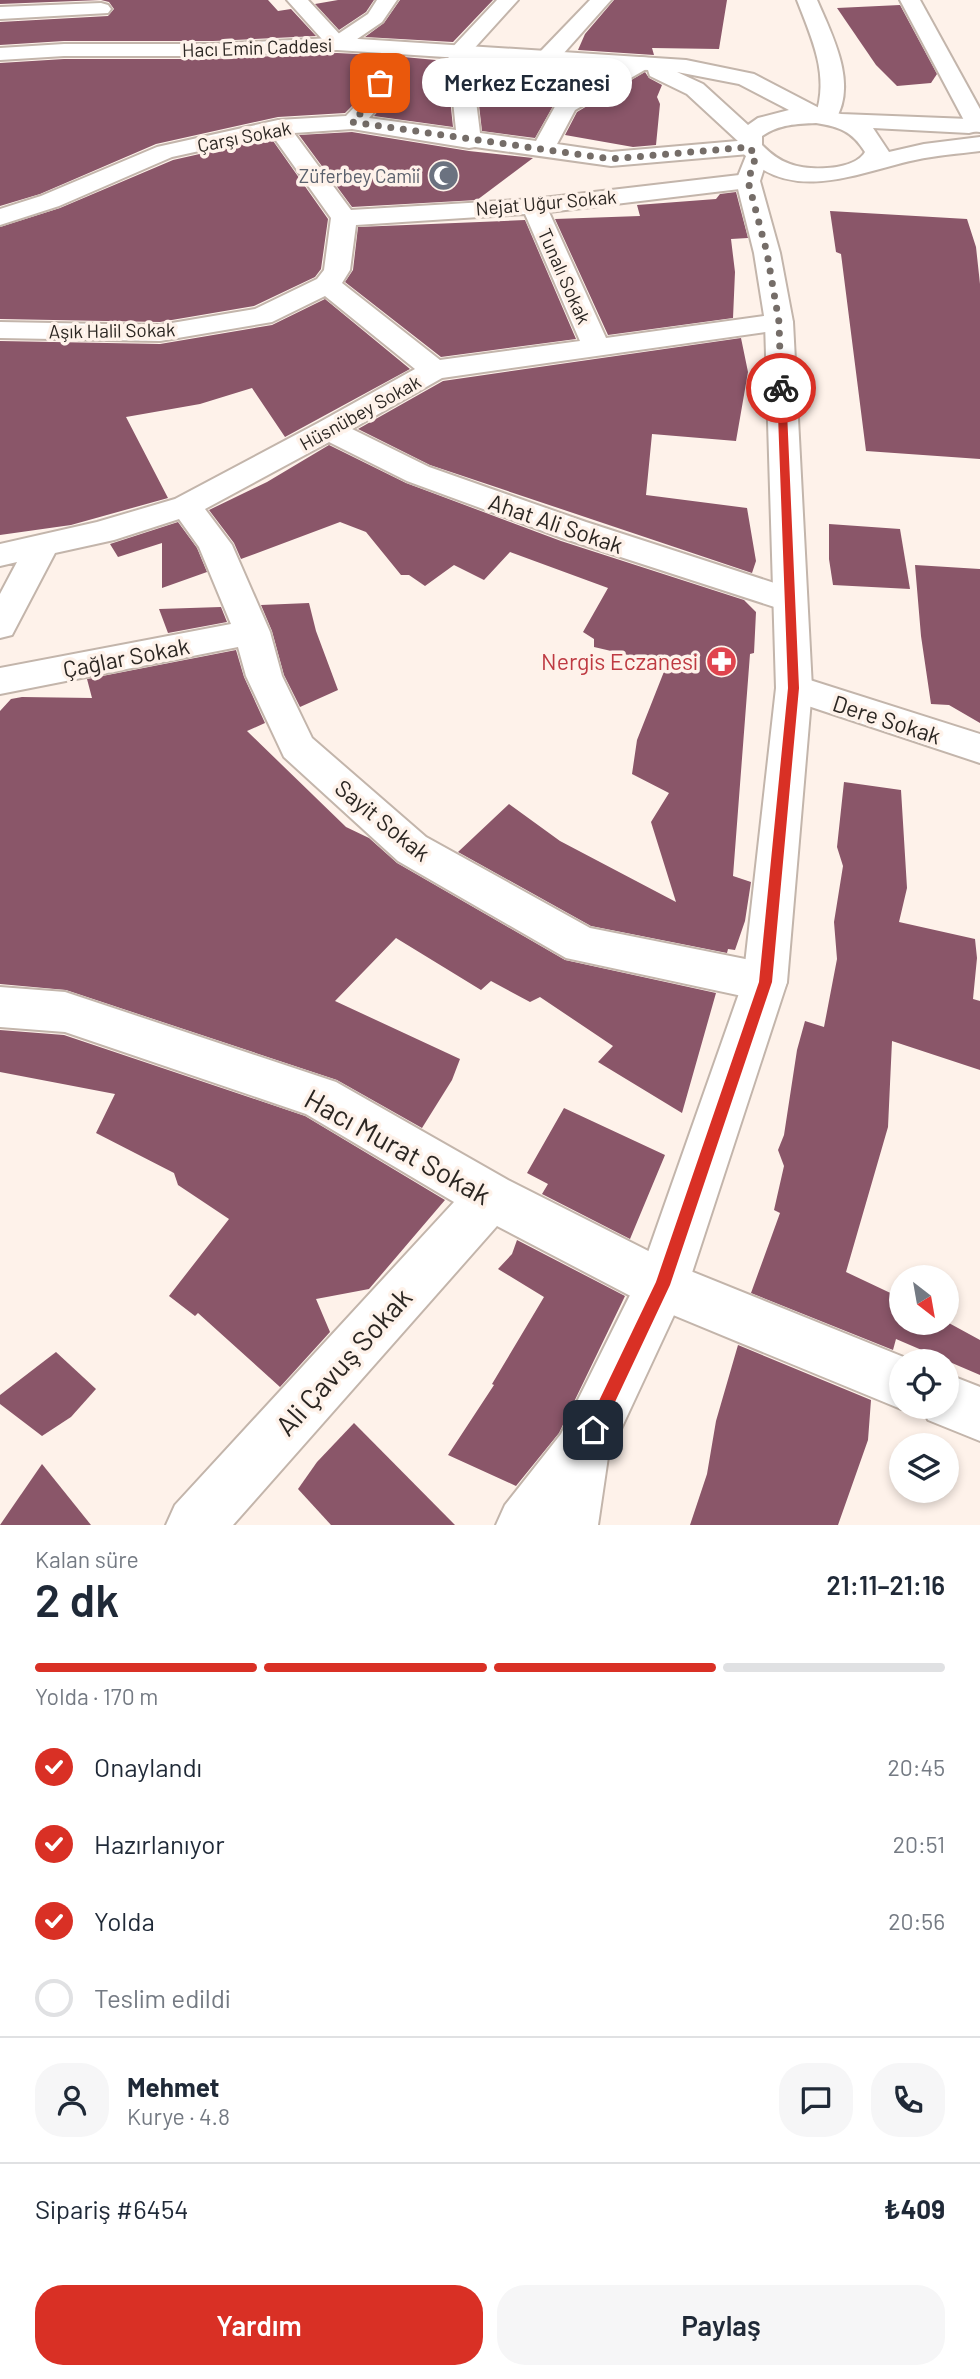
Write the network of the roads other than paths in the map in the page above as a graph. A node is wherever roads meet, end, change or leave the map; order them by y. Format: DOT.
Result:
graph roads {
  1 [pos="297,0"];
  2 [pos="387,0"];
  3 [pos="508,0"];
  4 [pos="601,0"];
  5 [pos="807,0"];
  6 [pos="909,0"];
  7 [pos="103,5"];
  8 [pos="0,13"];
  9 [pos="337,44"];
  10 [pos="394,48"];
  11 [pos="64,50"];
  12 [pos="459,52"];
  13 [pos="0,54"];
  14 [pos="547,58"];
  15 [pos="640,63"];
  16 [pos="826,118"];
  17 [pos="352,122"];
  18 [pos="278,127"];
  19 [pos="979,132"];
  20 [pos="469,141"];
  21 [pos="542,151"];
  22 [pos="750,155"];
  23 [pos="861,168"];
  24 [pos="534,206"];
  25 [pos="0,217"];
  26 [pos="344,218"];
  27 [pos="327,285"];
  28 [pos="779,322"];
  29 [pos="0,330"];
  30 [pos="596,346"];
  31 [pos="434,370"];
  32 [pos="329,430"];
  33 [pos="186,506"];
  34 [pos="43,545"];
  35 [pos="0,555"];
  36 [pos="790,600"];
  37 [pos="0,626"];
  38 [pos="252,632"];
  39 [pos="0,681"];
  40 [pos="794,688"];
  41 [pos="980,749"];
  42 [pos="765,982"];
  43 [pos="0,1007"];
  44 [pos="491,1197"];
  45 [pos="662,1285"];
  46 [pos="889,1377"];
  47 [pos="959,1406"];
  48 [pos="980,1414"];
  49 [pos="582,1454"];
  50 [pos="195,1525"];
  51 [pos="525,1525"];
  52 [pos="569,1525"];
  1 -- 9 [label="street"];
  2 -- 9 [label="street"];
  3 -- 12 [label="street"];
  4 -- 14 [label="street"];
  5 -- 16 [label="street"];
  6 -- 19 [label="street"];
  7 -- 8 [label="street"];
  7 -- 11 [label="street"];
  9 -- 10 [label="street, Hacı Emin Caddesi"];
  9 -- 11 [label="street, Hacı Emin Caddesi"];
  10 -- 12 [label="street, Hacı Emin Caddesi"];
  10 -- 17 [label="street"];
  11 -- 13 [label="street, Hacı Emin Caddesi"];
  12 -- 14 [label="street, Hacı Emin Caddesi"];
  12 -- 20 [label="street"];
  14 -- 15 [label="street, Hacı Emin Caddesi"];
  15 -- 16 [label="street, Hacı Emin Caddesi"];
  15 -- 21 [label="street"];
  15 -- 22 [label="street"];
  16 -- 19 [label="street"];
  16 -- 22 [label="street"];
  16 -- 23 [label="street, Hacı Emin Caddesi"];
  17 -- 18 [label="street, Çarşı Sokak"];
  17 -- 20 [label="street, Çarşı Sokak"];
  18 -- 25 [label="street, Çarşı Sokak"];
  18 -- 26 [label="street"];
  19 -- 23 [label="street"];
  20 -- 21 [label="street, Çarşı Sokak"];
  21 -- 22 [label="street, Çarşı Sokak"];
  22 -- 23 [label="street"];
  22 -- 24 [label="street, Nejat Uğur Sokak"];
  22 -- 28 [label="street"];
  24 -- 26 [label="street, Nejat Uğur Sokak"];
  24 -- 30 [label="street, Tunalı Sokak"];
  26 -- 27 [label="street"];
  27 -- 29 [label="street, Aşık Halil Sokak"];
  27 -- 31 [label="street"];
  28 -- 30 [label="street, Hüsnübey Sokak"];
  28 -- 36 [label="street"];
  30 -- 31 [label="street, Hüsnübey Sokak"];
  31 -- 32 [label="street, Hüsnübey Sokak"];
  32 -- 33 [label="street, Hüsnübey Sokak"];
  32 -- 36 [label="street, Ahat Ali Sokak"];
  33 -- 34 [label="street, Hüsnübey Sokak"];
  33 -- 38 [label="street, Sayit Sokak"];
  34 -- 35 [label="street, Hüsnübey Sokak"];
  34 -- 37 [label="street"];
  36 -- 40 [label="street"];
  38 -- 39 [label="street, Çağlar Sokak"];
  38 -- 42 [label="street, Sayit Sokak"];
  40 -- 41 [label="street, Dere Sokak"];
  40 -- 42 [label="street"];
  42 -- 45 [label="street"];
  43 -- 44 [label="street, Hacı Murat Sokak"];
  44 -- 45 [label="street, Hacı Murat Sokak"];
  44 -- 50 [label="street, Ali Çavuş Sokak"];
  45 -- 46 [label="street, Hacı Murat Sokak"];
  45 -- 49 [label="street"];
  47 -- 48 [label="street"];
  49 -- 51 [label="street"];
  49 -- 52 [label="street"];
}
